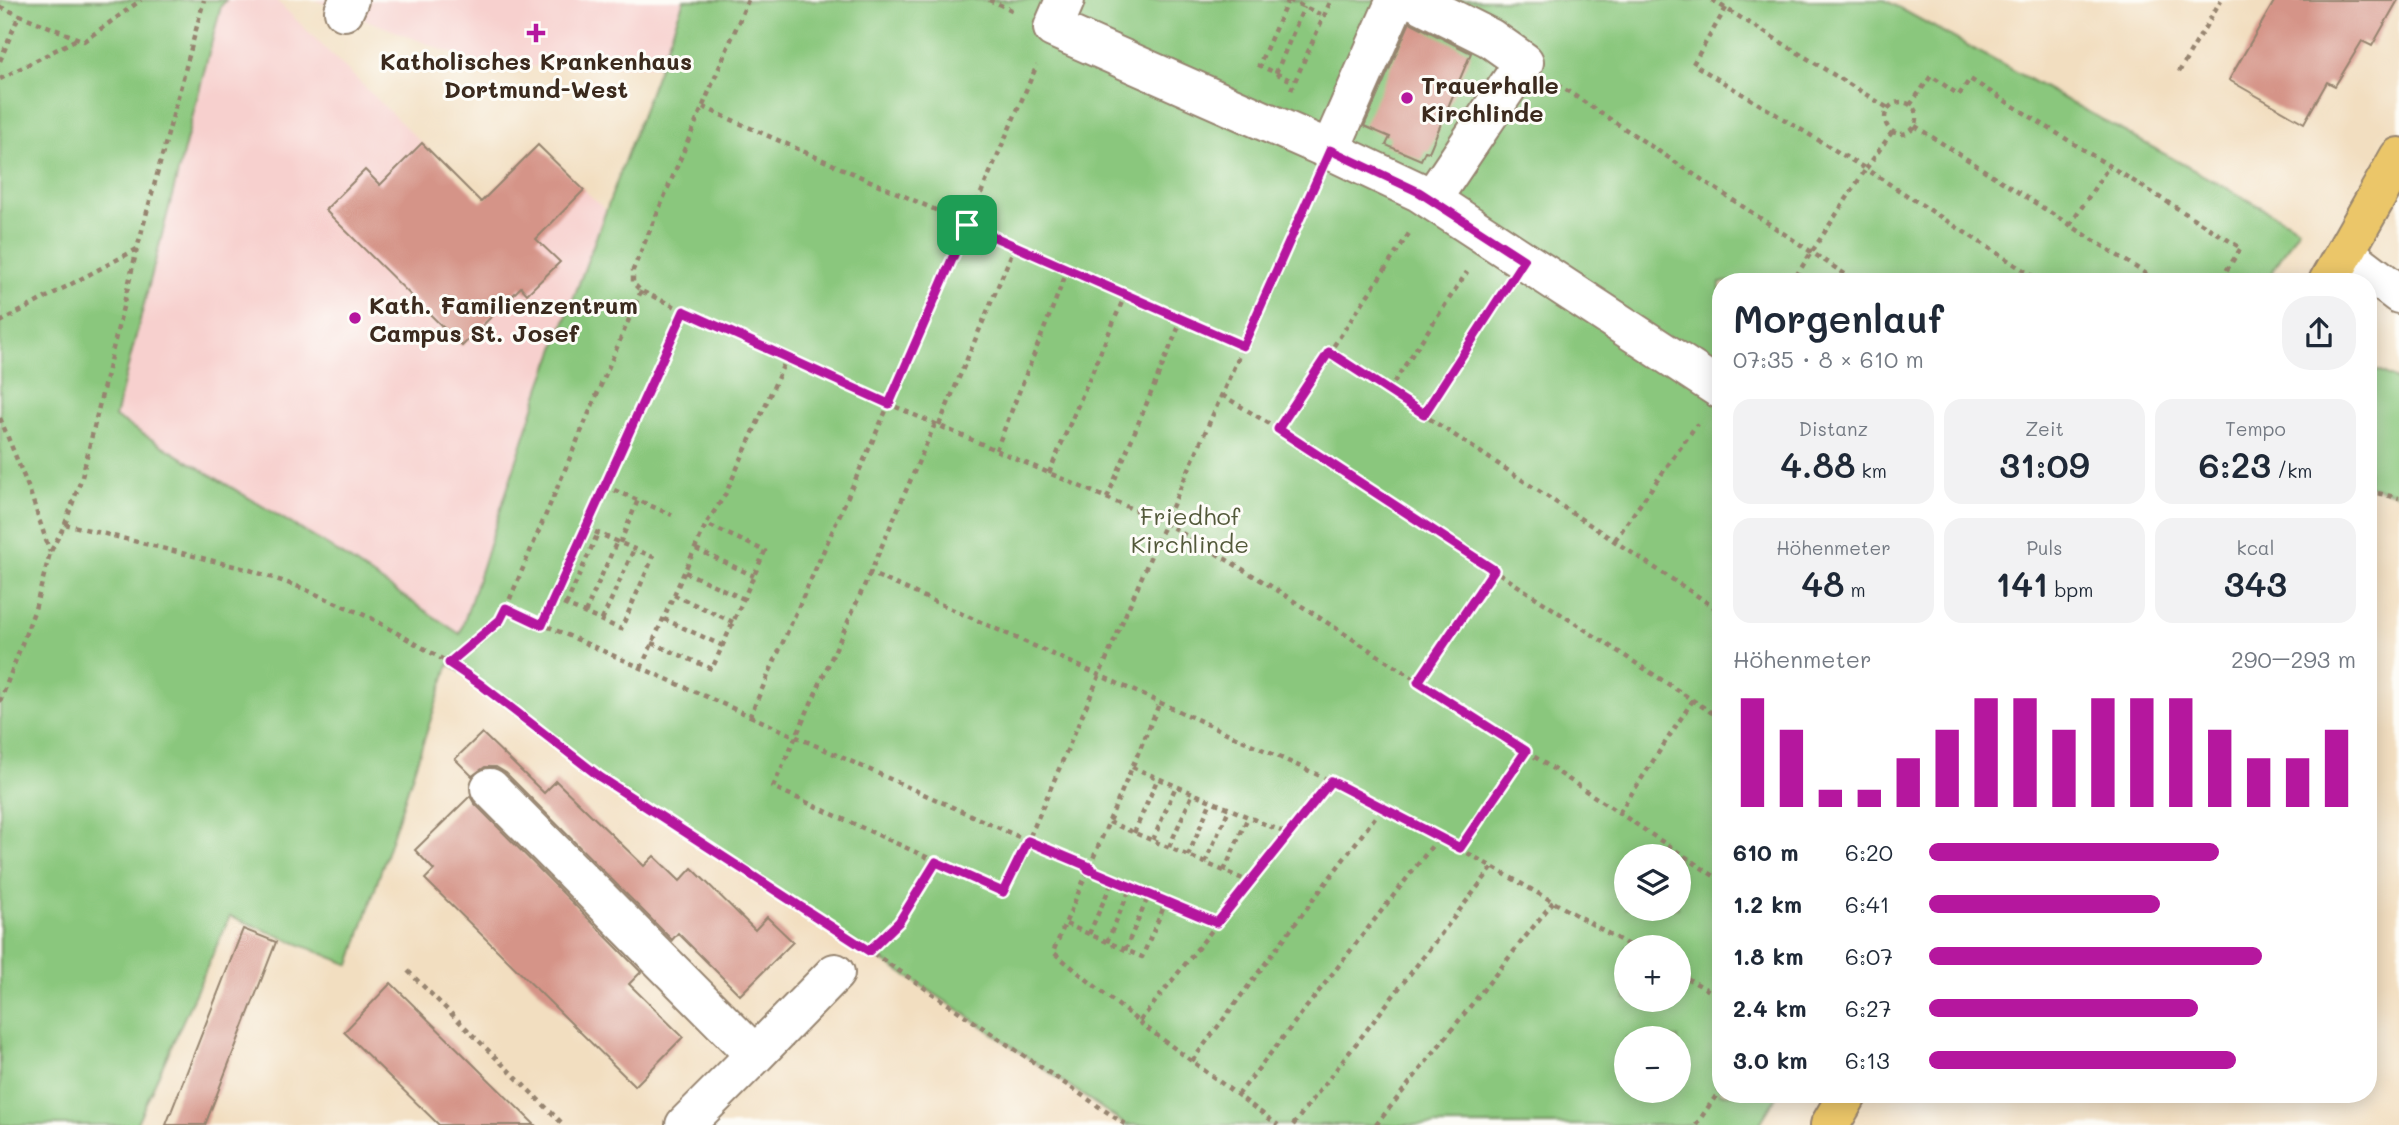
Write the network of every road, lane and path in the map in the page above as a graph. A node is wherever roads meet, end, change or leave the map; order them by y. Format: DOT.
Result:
graph roads {
  1 [pos="141,0"];
  2 [pos="204,0"];
  3 [pos="748,0"];
  4 [pos="1288,0"];
  5 [pos="1331,0"];
  6 [pos="1396,0"];
  7 [pos="1414,0"];
  8 [pos="1713,0"];
  9 [pos="2221,0"];
  10 [pos="0,7"];
  11 [pos="1304,7"];
  12 [pos="1726,8"];
  13 [pos="1059,14"];
  14 [pos="19,15"];
  15 [pos="1324,16"];
  16 [pos="78,39"];
  17 [pos="0,61"];
  18 [pos="1524,62"];
  19 [pos="2179,72"];
  20 [pos="1276,73"];
  21 [pos="0,79"];
  22 [pos="1294,82"];
  23 [pos="1910,104"];
  24 [pos="703,107"];
  25 [pos="1888,108"];
  26 [pos="1275,125"];
  27 [pos="1915,126"];
  28 [pos="1892,132"];
  29 [pos="1330,150"];
  30 [pos="2399,157"];
  31 [pos="2109,166"];
  32 [pos="1866,169"];
  33 [pos="1431,200"];
  34 [pos="967,225"];
  35 [pos="2070,225"];
  36 [pos="1490,238"];
  37 [pos="1015,246"];
  38 [pos="137,248"];
  39 [pos="1812,252"];
  40 [pos="1524,260"];
  41 [pos="2336,267"];
  42 [pos="1068,269"];
  43 [pos="1798,273"];
  44 [pos="1844,273"];
  45 [pos="2028,273"];
  46 [pos="2145,273"];
  47 [pos="2225,273"];
  48 [pos="2377,285"];
  49 [pos="641,291"];
  50 [pos="2399,294"];
  51 [pos="1125,295"];
  52 [pos="684,311"];
  53 [pos="1181,319"];
  54 [pos="0,322"];
  55 [pos="1243,346"];
  56 [pos="1329,352"];
  57 [pos="787,357"];
  58 [pos="1712,384"];
  59 [pos="1388,391"];
  60 [pos="1222,395"];
  61 [pos="889,404"];
  62 [pos="1424,414"];
  63 [pos="0,418"];
  64 [pos="1698,422"];
  65 [pos="937,425"];
  66 [pos="1278,429"];
  67 [pos="996,450"];
  68 [pos="1049,473"];
  69 [pos="605,486"];
  70 [pos="2377,493"];
  71 [pos="1107,498"];
  72 [pos="2399,499"];
  73 [pos="638,500"];
  74 [pos="672,515"];
  75 [pos="1166,523"];
  76 [pos="65,524"];
  77 [pos="706,524"];
  78 [pos="586,528"];
  79 [pos="598,533"];
  80 [pos="1615,540"];
  81 [pos="618,542"];
  82 [pos="634,549"];
  83 [pos="696,549"];
  84 [pos="50,552"];
  85 [pos="1494,570"];
  86 [pos="685,572"];
  87 [pos="870,573"];
  88 [pos="754,576"];
  89 [pos="674,595"];
  90 [pos="744,599"];
  91 [pos="554,600"];
  92 [pos="566,605"];
  93 [pos="1712,606"];
  94 [pos="506,608"];
  95 [pos="584,613"];
  96 [pos="664,619"];
  97 [pos="602,620"];
  98 [pos="733,622"];
  99 [pos="542,625"];
  100 [pos="652,643"];
  101 [pos="723,646"];
  102 [pos="449,663"];
  103 [pos="642,668"];
  104 [pos="1100,675"];
  105 [pos="1418,682"];
  106 [pos="1693,700"];
  107 [pos="0,702"];
  108 [pos="1160,702"];
  109 [pos="1712,713"];
  110 [pos="750,716"];
  111 [pos="797,737"];
  112 [pos="1526,751"];
  113 [pos="1132,767"];
  114 [pos="1158,778"];
  115 [pos="1331,781"];
  116 [pos="1176,786"];
  117 [pos="490,788"];
  118 [pos="1193,793"];
  119 [pos="1211,801"];
  120 [pos="1382,808"];
  121 [pos="1229,809"];
  122 [pos="1619,813"];
  123 [pos="1248,817"];
  124 [pos="1109,822"];
  125 [pos="1134,832"];
  126 [pos="1288,834"];
  127 [pos="1439,837"];
  128 [pos="1153,840"];
  129 [pos="1028,841"];
  130 [pos="1169,847"];
  131 [pos="1460,848"];
  132 [pos="1188,856"];
  133 [pos="936,862"];
  134 [pos="1205,863"];
  135 [pos="1493,867"];
  136 [pos="1089,868"];
  137 [pos="1223,871"];
  138 [pos="1712,875"];
  139 [pos="1113,880"];
  140 [pos="1250,882"];
  141 [pos="1131,887"];
  142 [pos="1149,895"];
  143 [pos="1166,902"];
  144 [pos="1553,902"];
  145 [pos="1066,923"];
  146 [pos="1217,923"];
  147 [pos="844,934"];
  148 [pos="1089,934"];
  149 [pos="1614,937"];
  150 [pos="1107,942"];
  151 [pos="862,946"];
  152 [pos="1125,950"];
  153 [pos="869,951"];
  154 [pos="408,971"];
  155 [pos="835,973"];
  156 [pos="1691,981"];
  157 [pos="1712,993"];
  158 [pos="1139,1022"];
  159 [pos="755,1055"];
  160 [pos="1192,1061"];
  161 [pos="1238,1096"];
  162 [pos="1712,1102"];
  163 [pos="1843,1103"];
  164 [pos="564,1125"];
  165 [pos="685,1125"];
  166 [pos="1126,1125"];
  167 [pos="1278,1125"];
  168 [pos="1293,1125"];
  169 [pos="1376,1125"];
  170 [pos="1696,1125"];
  171 [pos="1830,1125"];
  1 -- 16 [label="path"];
  2 -- 38 [label="path"];
  3 -- 24 [label="path"];
  4 -- 11 [label="path"];
  4 -- 20 [label="path"];
  5 -- 15 [label="path"];
  6 -- 29 [label="street"];
  7 -- 18 [label="street"];
  8 -- 12 [label="path"];
  9 -- 19 [label="path"];
  10 -- 14 [label="path"];
  11 -- 15 [label="path"];
  11 -- 20 [label="path"];
  12 -- 25 [label="path"];
  12 -- 32 [label="path"];
  13 -- 26 [label="street"];
  13 -- 34 [label="path"];
  14 -- 16 [label="path"];
  14 -- 17 [label="path"];
  15 -- 22 [label="path"];
  16 -- 21 [label="path"];
  18 -- 33 [label="street"];
  18 -- 39 [label="path"];
  20 -- 22 [label="path"];
  22 -- 26 [label="path"];
  23 -- 25 [label="path"];
  23 -- 27 [label="path"];
  23 -- 31 [label="path"];
  24 -- 34 [label="path"];
  24 -- 49 [label="path"];
  25 -- 28 [label="path"];
  26 -- 29 [label="street"];
  27 -- 28 [label="path"];
  27 -- 35 [label="path"];
  28 -- 32 [label="path"];
  29 -- 33 [label="street"];
  29 -- 55 [label="path"];
  30 -- 41 [label="main road"];
  31 -- 35 [label="path"];
  31 -- 47 [label="path"];
  32 -- 39 [label="path"];
  32 -- 45 [label="path"];
  33 -- 36 [label="street"];
  33 -- 56 [label="path"];
  34 -- 37 [label="path"];
  34 -- 61 [label="path"];
  35 -- 46 [label="path"];
  36 -- 40 [label="street"];
  36 -- 59 [label="path"];
  37 -- 42 [label="path"];
  37 -- 65 [label="path"];
  38 -- 54 [label="path"];
  38 -- 76 [label="path"];
  39 -- 43 [label="path"];
  39 -- 44 [label="path"];
  40 -- 58 [label="street"];
  40 -- 62 [label="path"];
  42 -- 51 [label="path"];
  42 -- 67 [label="path"];
  48 -- 50 [label="street"];
  49 -- 52 [label="path"];
  49 -- 94 [label="path"];
  51 -- 53 [label="path"];
  51 -- 68 [label="path"];
  52 -- 57 [label="path"];
  52 -- 69 [label="path"];
  53 -- 55 [label="path"];
  53 -- 71 [label="path"];
  55 -- 60 [label="path"];
  56 -- 59 [label="path"];
  56 -- 66 [label="path"];
  57 -- 61 [label="path"];
  57 -- 77 [label="path"];
  59 -- 62 [label="path"];
  60 -- 66 [label="path"];
  60 -- 75 [label="path"];
  61 -- 65 [label="path"];
  61 -- 110 [label="path"];
  62 -- 80 [label="path"];
  63 -- 84 [label="path"];
  64 -- 80 [label="path"];
  65 -- 67 [label="path"];
  65 -- 87 [label="path"];
  66 -- 85 [label="path"];
  67 -- 68 [label="path"];
  68 -- 71 [label="path"];
  69 -- 73 [label="path"];
  69 -- 78 [label="path"];
  70 -- 72 [label="path"];
  71 -- 75 [label="path"];
  73 -- 74 [label="path"];
  73 -- 81 [label="path"];
  75 -- 104 [label="path"];
  75 -- 105 [label="path"];
  76 -- 84 [label="path"];
  76 -- 102 [label="path"];
  77 -- 83 [label="path"];
  77 -- 88 [label="path"];
  78 -- 79 [label="path"];
  78 -- 91 [label="path"];
  79 -- 81 [label="path"];
  79 -- 92 [label="path"];
  80 -- 93 [label="path"];
  81 -- 82 [label="path"];
  81 -- 95 [label="path"];
  82 -- 97 [label="path"];
  82 -- 97 [label="path"];
  83 -- 86 [label="path"];
  83 -- 88 [label="path"];
  84 -- 107 [label="path"];
  85 -- 105 [label="path"];
  85 -- 106 [label="path"];
  86 -- 89 [label="path"];
  86 -- 90 [label="path"];
  87 -- 104 [label="path"];
  87 -- 111 [label="path"];
  88 -- 90 [label="path"];
  89 -- 96 [label="path"];
  89 -- 98 [label="path"];
  90 -- 98 [label="path"];
  91 -- 92 [label="path"];
  91 -- 99 [label="path"];
  92 -- 95 [label="path"];
  94 -- 99 [label="path"];
  94 -- 102 [label="path"];
  95 -- 97 [label="path"];
  96 -- 100 [label="path"];
  96 -- 101 [label="path"];
  98 -- 101 [label="path"];
  99 -- 103 [label="path"];
  100 -- 101 [label="path"];
  100 -- 103 [label="path"];
  102 -- 147 [label="path"];
  103 -- 110 [label="path"];
  104 -- 108 [label="path"];
  104 -- 129 [label="path"];
  105 -- 112 [label="path"];
  106 -- 109 [label="path"];
  106 -- 122 [label="path"];
  108 -- 113 [label="path"];
  108 -- 115 [label="path"];
  110 -- 111 [label="path"];
  111 -- 129 [label="path"];
  111 -- 133 [label="path"];
  112 -- 122 [label="path"];
  112 -- 131 [label="path"];
  113 -- 114 [label="path"];
  113 -- 124 [label="path"];
  114 -- 116 [label="path"];
  114 -- 125 [label="path"];
  115 -- 120 [label="path"];
  115 -- 126 [label="path"];
  116 -- 118 [label="path"];
  116 -- 128 [label="path"];
  117 -- 159 [label="street"];
  118 -- 119 [label="path"];
  118 -- 130 [label="path"];
  119 -- 121 [label="path"];
  119 -- 132 [label="path"];
  120 -- 127 [label="path"];
  120 -- 160 [label="path"];
  121 -- 123 [label="path"];
  121 -- 134 [label="path"];
  122 -- 138 [label="path"];
  123 -- 126 [label="path"];
  123 -- 137 [label="path"];
  124 -- 125 [label="path"];
  124 -- 136 [label="path"];
  125 -- 128 [label="path"];
  126 -- 140 [label="path"];
  127 -- 131 [label="path"];
  127 -- 161 [label="path"];
  128 -- 130 [label="path"];
  129 -- 133 [label="path"];
  129 -- 136 [label="path"];
  130 -- 132 [label="path"];
  131 -- 135 [label="path"];
  132 -- 134 [label="path"];
  133 -- 153 [label="path"];
  134 -- 137 [label="path"];
  135 -- 144 [label="path"];
  135 -- 168 [label="path"];
  136 -- 139 [label="path"];
  136 -- 145 [label="path"];
  137 -- 140 [label="path"];
  139 -- 141 [label="path"];
  139 -- 148 [label="path"];
  140 -- 146 [label="path"];
  141 -- 142 [label="path"];
  141 -- 150 [label="path"];
  142 -- 143 [label="path"];
  142 -- 152 [label="path"];
  143 -- 146 [label="path"];
  143 -- 152 [label="path"];
  144 -- 149 [label="path"];
  144 -- 169 [label="path"];
  145 -- 148 [label="path"];
  145 -- 158 [label="path"];
  146 -- 158 [label="path"];
  148 -- 150 [label="path"];
  150 -- 152 [label="path"];
  151 -- 153 [label="path"];
  153 -- 166 [label="path"];
  154 -- 164 [label="path"];
  155 -- 159 [label="street"];
  156 -- 157 [label="path"];
  158 -- 160 [label="path"];
  159 -- 165 [label="street"];
  160 -- 161 [label="path"];
  161 -- 167 [label="path"];
  162 -- 170 [label="path"];
  163 -- 171 [label="main road"];
}
